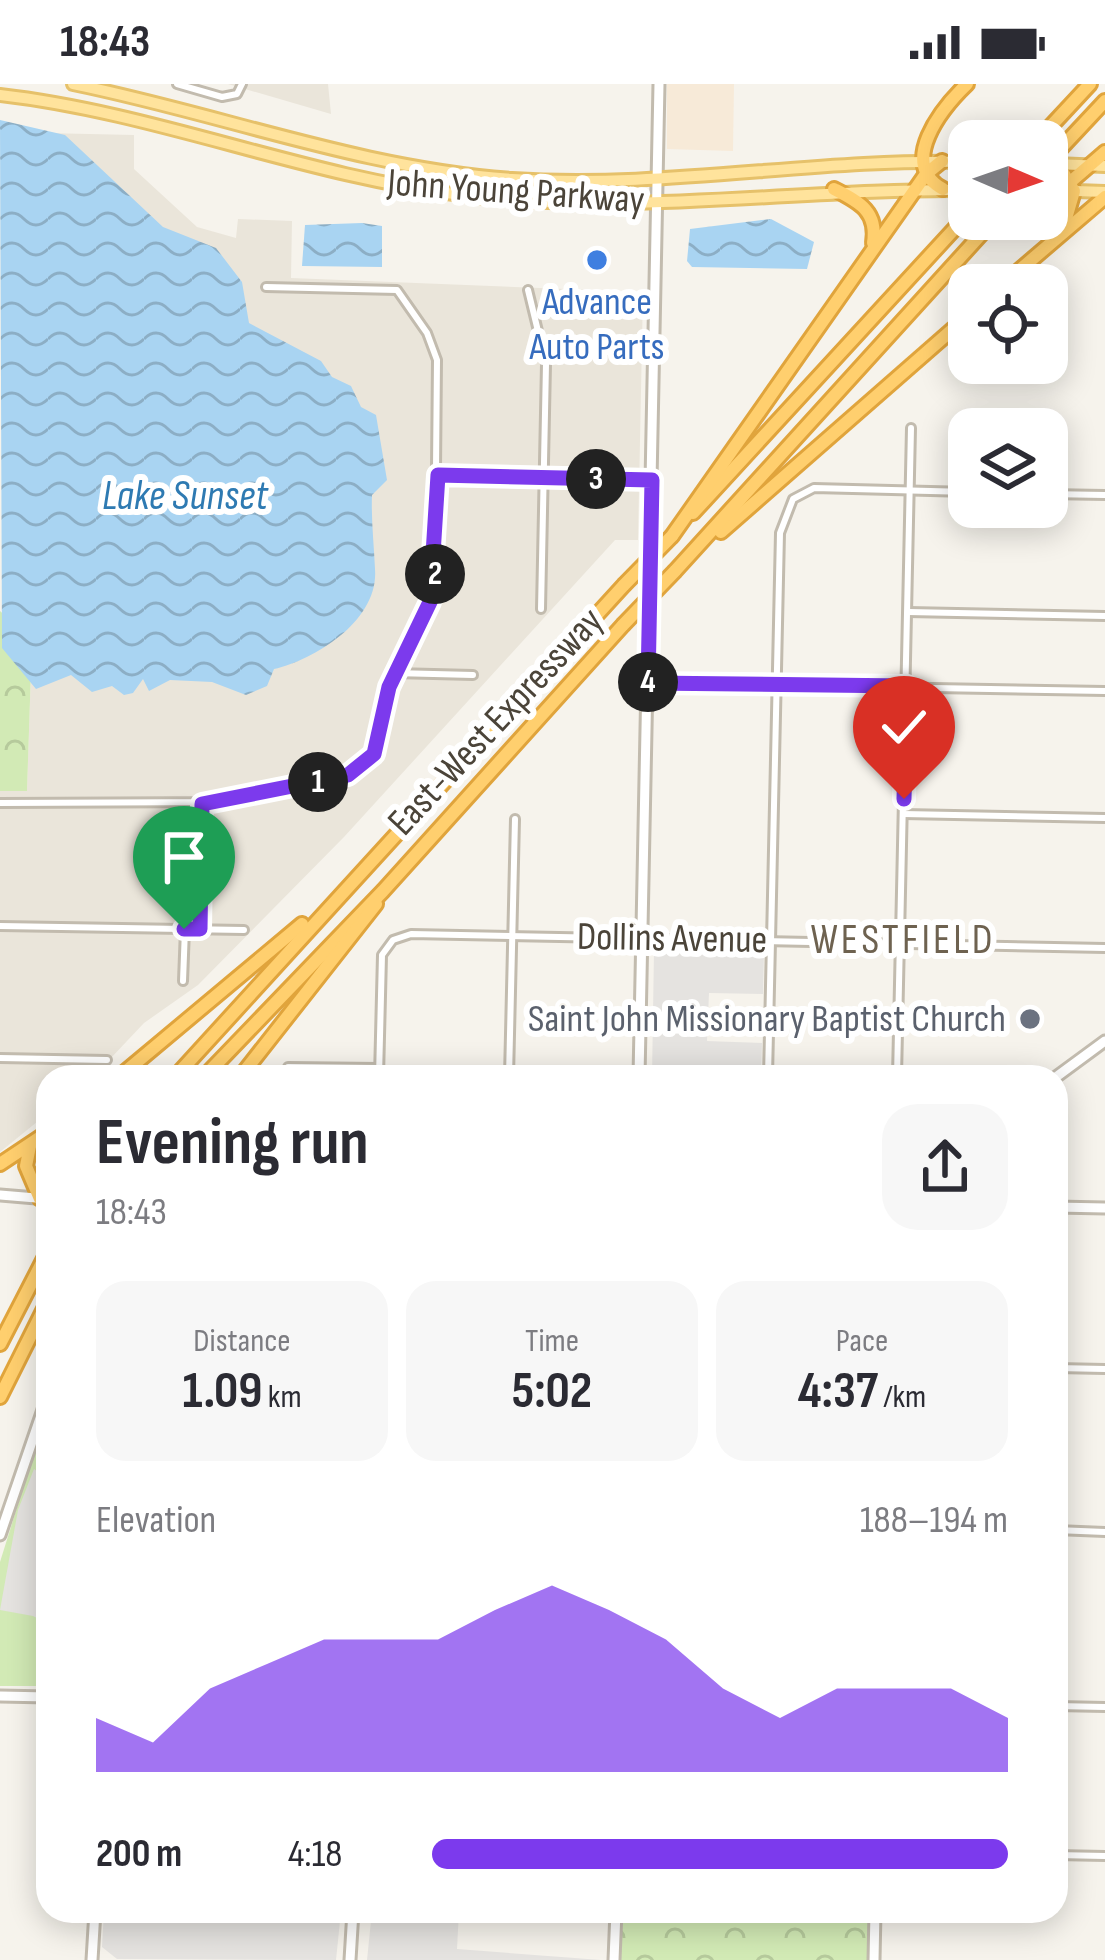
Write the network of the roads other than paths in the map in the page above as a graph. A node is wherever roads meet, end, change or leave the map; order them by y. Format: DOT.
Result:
graph roads {
  1 [pos="73,84"];
  2 [pos="177,84"];
  3 [pos="242,84"];
  4 [pos="658,84"];
  5 [pos="967,84"];
  6 [pos="1090,84"];
  7 [pos="0,95"];
  8 [pos="1105,101"];
  9 [pos="1057,120"];
  10 [pos="1068,141"];
  11 [pos="1105,152"];
  12 [pos="942,161"];
  13 [pos="948,161"];
  14 [pos="1068,164"];
  15 [pos="1099,165"];
  16 [pos="924,167"];
  17 [pos="656,181"];
  18 [pos="1068,185"];
  19 [pos="916,188"];
  20 [pos="943,189"];
  21 [pos="948,189"];
  22 [pos="1068,189"];
  23 [pos="834,190"];
  24 [pos="1105,194"];
  25 [pos="656,203"];
  26 [pos="1068,225"];
  27 [pos="948,237"];
  28 [pos="975,240"];
  29 [pos="1051,240"];
  30 [pos="872,250"];
  31 [pos="1025,264"];
  32 [pos="266,286"];
  33 [pos="529,290"];
  34 [pos="948,333"];
  35 [pos="911,428"];
  36 [pos="438,475"];
  37 [pos="544,478"];
  38 [pos="652,480"];
  39 [pos="909,490"];
  40 [pos="948,491"];
  41 [pos="1068,494"];
  42 [pos="1105,495"];
  43 [pos="671,536"];
  44 [pos="692,556"];
  45 [pos="541,609"];
  46 [pos="908,612"];
  47 [pos="1105,616"];
  48 [pos="394,673"];
  49 [pos="473,675"];
  50 [pos="648,683"];
  51 [pos="777,684"];
  52 [pos="907,686"];
  53 [pos="1105,691"];
  54 [pos="0,802"];
  55 [pos="202,804"];
  56 [pos="903,814"];
  57 [pos="1105,818"];
  58 [pos="515,819"];
  59 [pos="343,887"];
  60 [pos="383,891"];
  61 [pos="0,926"];
  62 [pos="184,929"];
  63 [pos="200,929"];
  64 [pos="244,931"];
  65 [pos="513,937"];
  66 [pos="641,938"];
  67 [pos="772,942"];
  68 [pos="901,943"];
  69 [pos="1105,948"];
  70 [pos="183,980"];
  71 [pos="1105,1041"];
  72 [pos="0,1058"];
  73 [pos="107,1060"];
  74 [pos="133,1065"];
  75 [pos="186,1065"];
  76 [pos="216,1065"];
  77 [pos="250,1065"];
  78 [pos="379,1065"];
  79 [pos="509,1065"];
  80 [pos="638,1065"];
  81 [pos="768,1065"];
  82 [pos="897,1065"];
  83 [pos="1068,1068"];
  84 [pos="36,1141"];
  85 [pos="30,1146"];
  86 [pos="0,1164"];
  87 [pos="36,1184"];
  88 [pos="0,1195"];
  89 [pos="36,1198"];
  90 [pos="1068,1207"];
  91 [pos="1105,1208"];
  92 [pos="36,1275"];
  93 [pos="36,1325"];
  94 [pos="0,1343"];
  95 [pos="1068,1368"];
  96 [pos="1105,1370"];
  97 [pos="0,1397"];
  98 [pos="36,1430"];
  99 [pos="1068,1530"];
  100 [pos="1105,1532"];
  101 [pos="0,1535"];
  102 [pos="0,1696"];
  103 [pos="36,1697"];
  104 [pos="1068,1706"];
  105 [pos="1105,1707"];
  106 [pos="1068,1855"];
  107 [pos="1105,1856"];
  108 [pos="94,1923"];
  109 [pos="352,1923"];
  110 [pos="616,1923"];
  111 [pos="875,1923"];
  112 [pos="92,1960"];
  113 [pos="350,1960"];
  114 [pos="614,1960"];
  115 [pos="874,1960"];
  1 -- 17 [label="main road, John Young Parkway"];
  2 -- 3 [label="street"];
  4 -- 17 [label="street"];
  5 -- 16 [label="highway"];
  6 -- 9 [label="highway"];
  7 -- 25 [label="main road, John Young Parkway"];
  8 -- 10 [label="highway"];
  11 -- 15 [label="highway"];
  12 -- 13 [label="main road"];
  12 -- 16 [label="highway"];
  14 -- 15 [label="main road"];
  15 -- 18 [label="highway"];
  16 -- 17 [label="main road, John Young Parkway"];
  16 -- 19 [label="highway"];
  16 -- 20 [label="highway"];
  17 -- 25 [label="street"];
  19 -- 20 [label="main road, John Young Parkway"];
  19 -- 23 [label="main road, John Young Parkway"];
  19 -- 30 [label="highway"];
  20 -- 21 [label="main road, John Young Parkway"];
  22 -- 24 [label="main road"];
  23 -- 25 [label="main road, John Young Parkway"];
  23 -- 30 [label="highway"];
  24 -- 26 [label="highway"];
  25 -- 38 [label="street"];
  27 -- 43 [label="highway, East-West Expressway"];
  28 -- 44 [label="highway, East-West Expressway"];
  29 -- 31 [label="highway"];
  30 -- 43 [label="highway"];
  32 -- 36 [label="street"];
  33 -- 37 [label="street"];
  34 -- 44 [label="highway"];
  35 -- 39 [label="street"];
  36 -- 37 [label="street"];
  36 -- 48 [label="street"];
  37 -- 38 [label="street"];
  37 -- 45 [label="street"];
  38 -- 50 [label="street"];
  39 -- 40 [label="street"];
  39 -- 46 [label="street"];
  39 -- 51 [label="street"];
  41 -- 42 [label="street"];
  43 -- 59 [label="highway, East-West Expressway, bridge"];
  44 -- 60 [label="highway, East-West Expressway, bridge"];
  46 -- 47 [label="street"];
  46 -- 52 [label="street"];
  48 -- 49 [label="street"];
  48 -- 55 [label="street"];
  50 -- 51 [label="street"];
  50 -- 66 [label="street"];
  51 -- 52 [label="street"];
  51 -- 67 [label="street"];
  52 -- 53 [label="street"];
  52 -- 56 [label="street"];
  54 -- 55 [label="street"];
  55 -- 63 [label="street"];
  56 -- 57 [label="street"];
  56 -- 68 [label="street"];
  58 -- 65 [label="street"];
  59 -- 74 [label="highway"];
  59 -- 75 [label="highway, East-West Expressway"];
  60 -- 76 [label="highway, East-West Expressway"];
  60 -- 77 [label="highway"];
  61 -- 62 [label="street"];
  62 -- 63 [label="street"];
  62 -- 70 [label="street"];
  63 -- 64 [label="street"];
  65 -- 66 [label="street, Dollins Avenue"];
  65 -- 78 [label="street, Dollins Avenue"];
  65 -- 79 [label="street"];
  66 -- 67 [label="street, Dollins Avenue"];
  66 -- 80 [label="street"];
  67 -- 68 [label="street, Dollins Avenue"];
  67 -- 81 [label="street"];
  68 -- 69 [label="street, Dollins Avenue"];
  68 -- 82 [label="street"];
  71 -- 83 [label="street"];
  72 -- 73 [label="street"];
  84 -- 85 [label="highway"];
  85 -- 86 [label="highway"];
  85 -- 87 [label="highway"];
  88 -- 89 [label="street"];
  90 -- 91 [label="street"];
  92 -- 94 [label="highway"];
  93 -- 97 [label="highway"];
  95 -- 96 [label="street"];
  98 -- 101 [label="street"];
  99 -- 100 [label="street"];
  102 -- 103 [label="street"];
  104 -- 105 [label="street"];
  106 -- 107 [label="street"];
  108 -- 112 [label="street"];
  109 -- 113 [label="street"];
  110 -- 114 [label="street"];
  111 -- 115 [label="street"];
}
